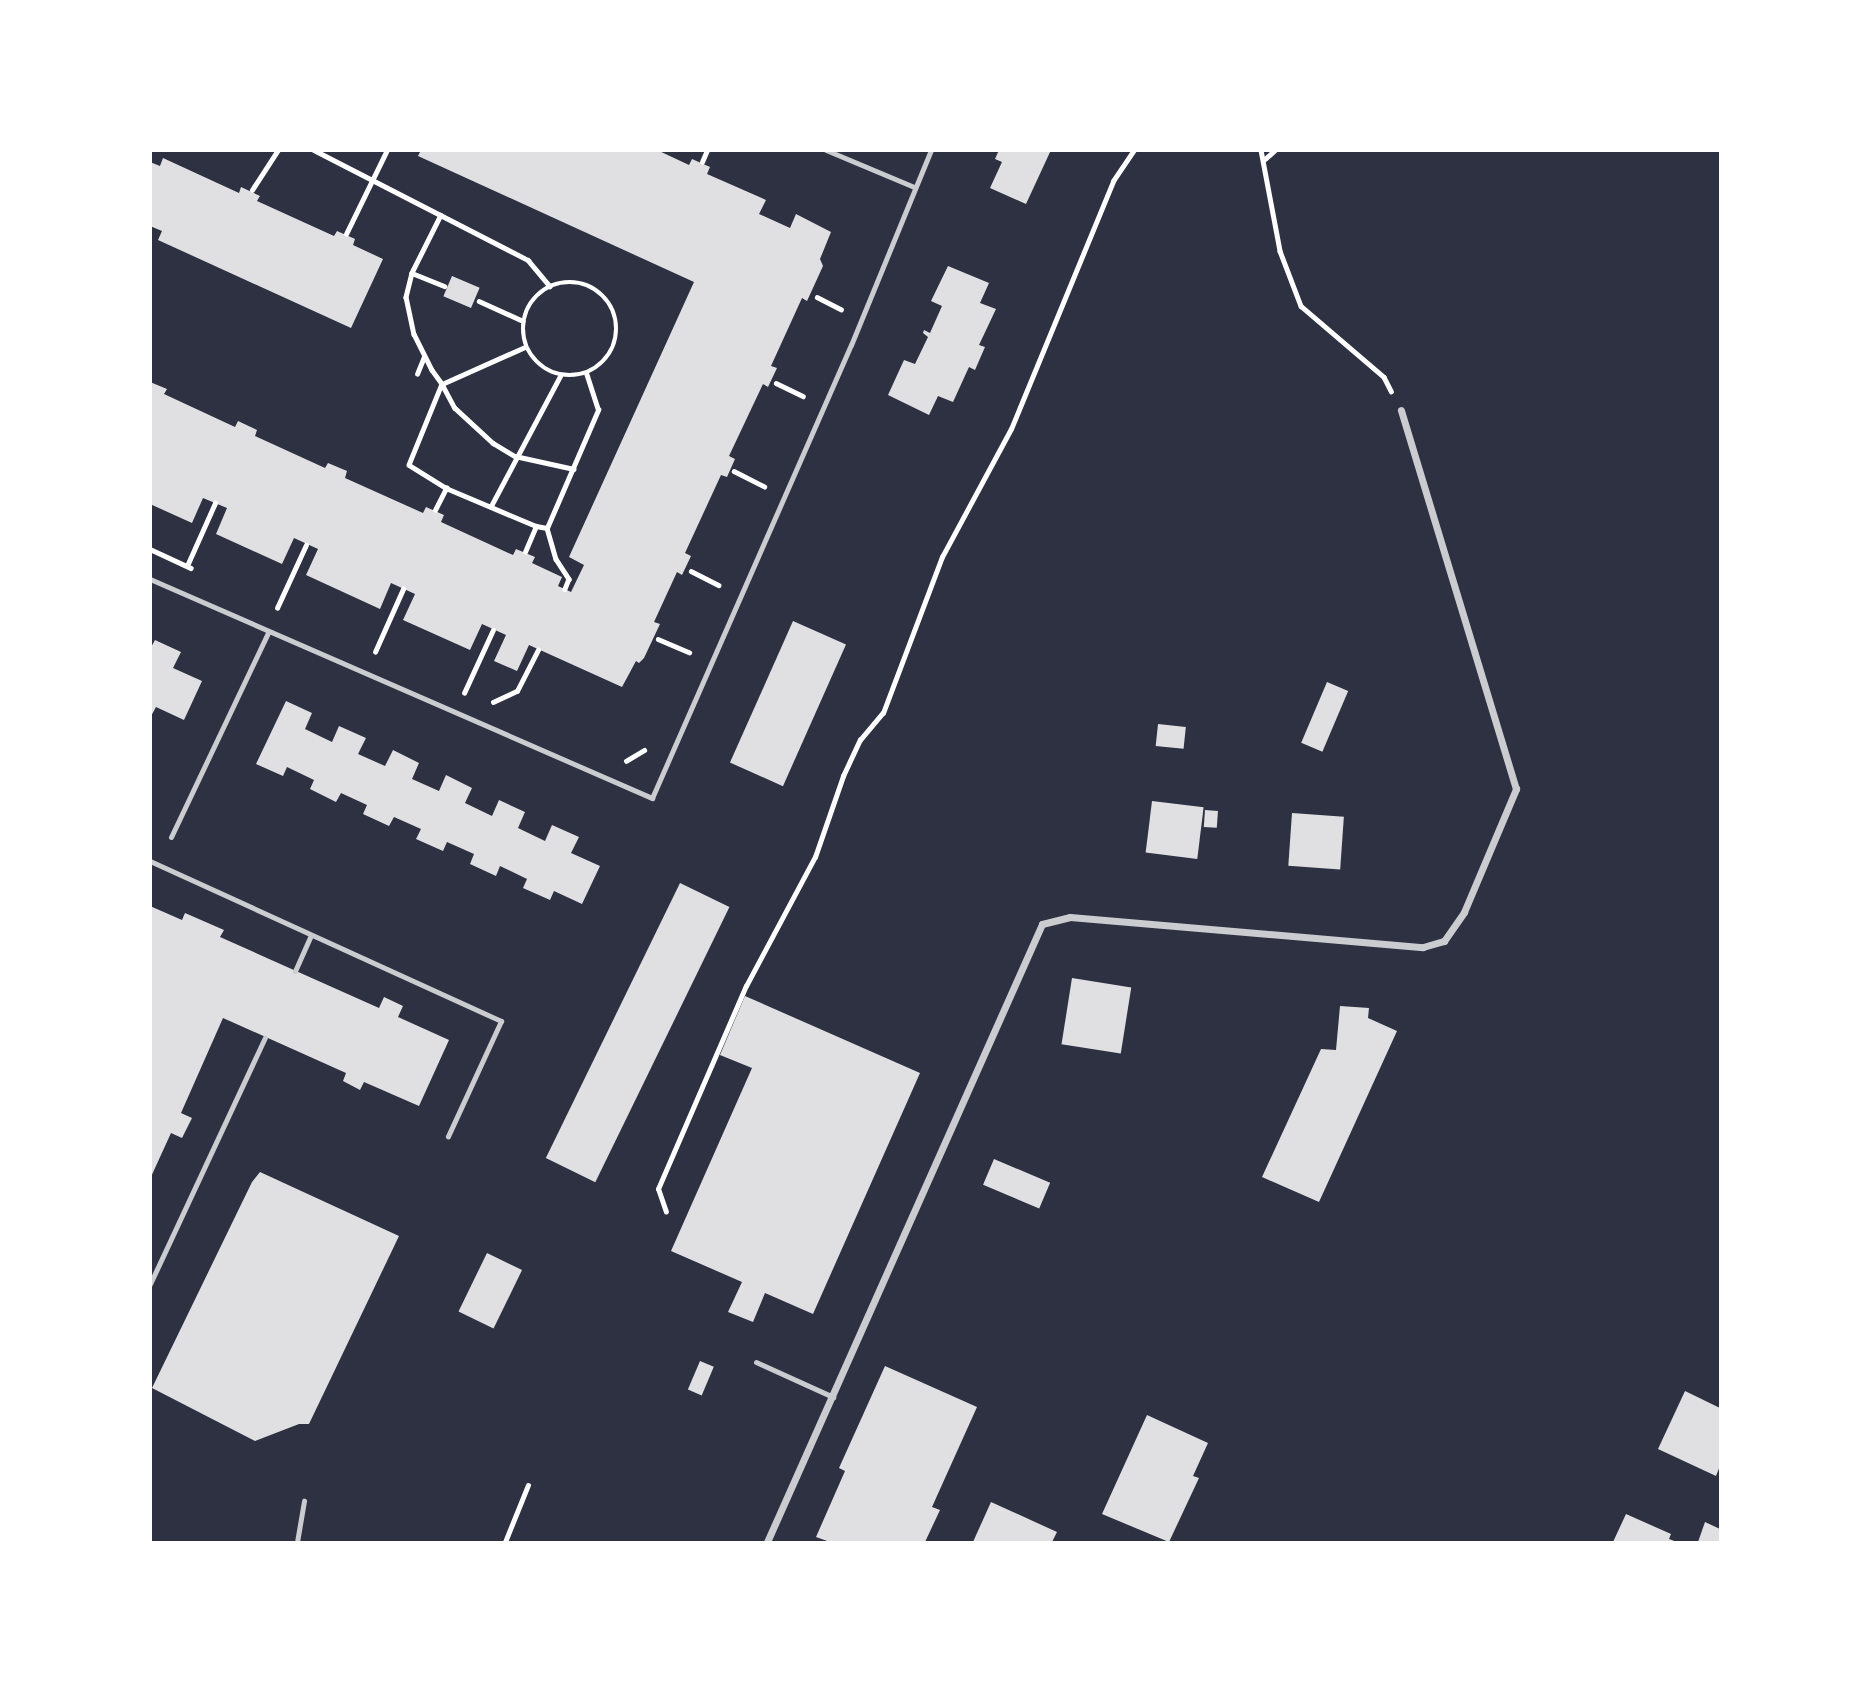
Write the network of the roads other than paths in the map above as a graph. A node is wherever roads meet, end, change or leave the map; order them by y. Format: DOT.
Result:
graph roads {
  1 [pos="825,150"];
  2 [pos="931,150"];
  3 [pos="914,187"];
  4 [pos="1401,410"];
  5 [pos="150,579"];
  6 [pos="268,633"];
  7 [pos="170,838"];
  8 [pos="150,861"];
  9 [pos="311,935"];
  10 [pos="295,971"];
  11 [pos="265,1037"];
  12 [pos="448,1136"];
  13 [pos="150,1284"];
  14 [pos="756,1362"];
  15 [pos="833,1396"];
  16 [pos="304,1501"];
  17 [pos="297,1542"];
  18 [pos="767,1542"];
  1 -- 3 [label="lane"];
  2 -- 3 [label="lane"];
  3 -- 6 [label="lane"];
  4 -- 15 [label="street"];
  5 -- 6 [label="lane"];
  6 -- 7 [label="lane"];
  8 -- 9 [label="lane"];
  9 -- 10 [label="lane"];
  9 -- 12 [label="lane"];
  11 -- 13 [label="lane"];
  14 -- 15 [label="lane"];
  15 -- 18 [label="street"];
  16 -- 17 [label="lane"];
}
